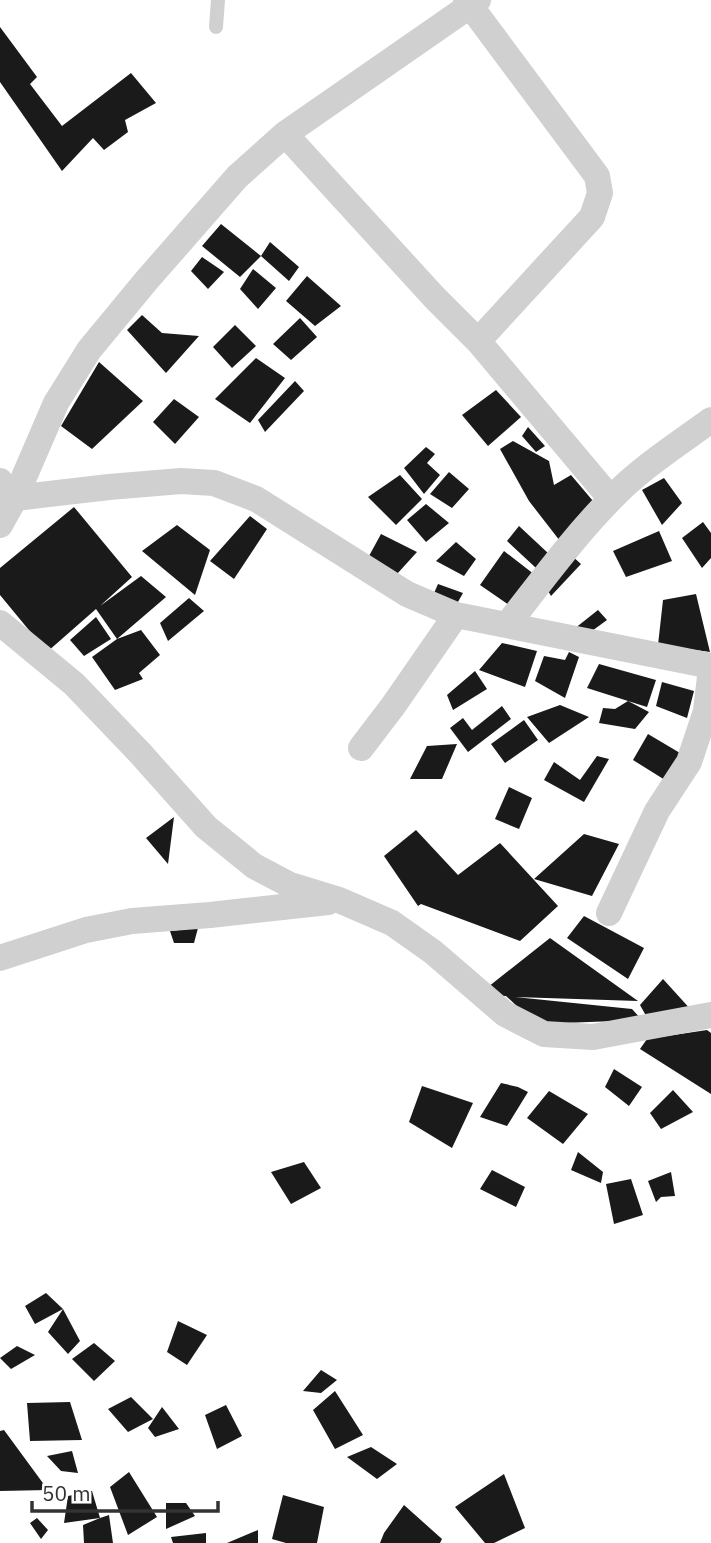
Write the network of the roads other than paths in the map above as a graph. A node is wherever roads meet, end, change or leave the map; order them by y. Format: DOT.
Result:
graph roads {
  1 [pos="218,0"];
  2 [pos="471,2"];
  3 [pos="216,27"];
  4 [pos="285,134"];
  5 [pos="478,341"];
  6 [pos="711,420"];
  7 [pos="8,489"];
  8 [pos="611,499"];
  9 [pos="0,525"];
  10 [pos="456,615"];
  11 [pos="0,623"];
  12 [pos="507,625"];
  13 [pos="711,667"];
  14 [pos="361,748"];
  15 [pos="339,900"];
  16 [pos="609,913"];
  17 [pos="0,958"];
  18 [pos="711,1015"];
  1 -- 3 [label="lane"];
  2 -- 4 [label="street"];
  2 -- 5 [label="street"];
  4 -- 5 [label="street"];
  4 -- 7 [label="street"];
  5 -- 8 [label="street"];
  6 -- 8 [label="street"];
  7 -- 9 [label="street"];
  7 -- 10 [label="street"];
  8 -- 12 [label="street"];
  10 -- 12 [label="street"];
  10 -- 14 [label="street"];
  11 -- 15 [label="street"];
  12 -- 13 [label="street"];
  13 -- 16 [label="street"];
  15 -- 17 [label="street"];
  15 -- 18 [label="street"];
}
